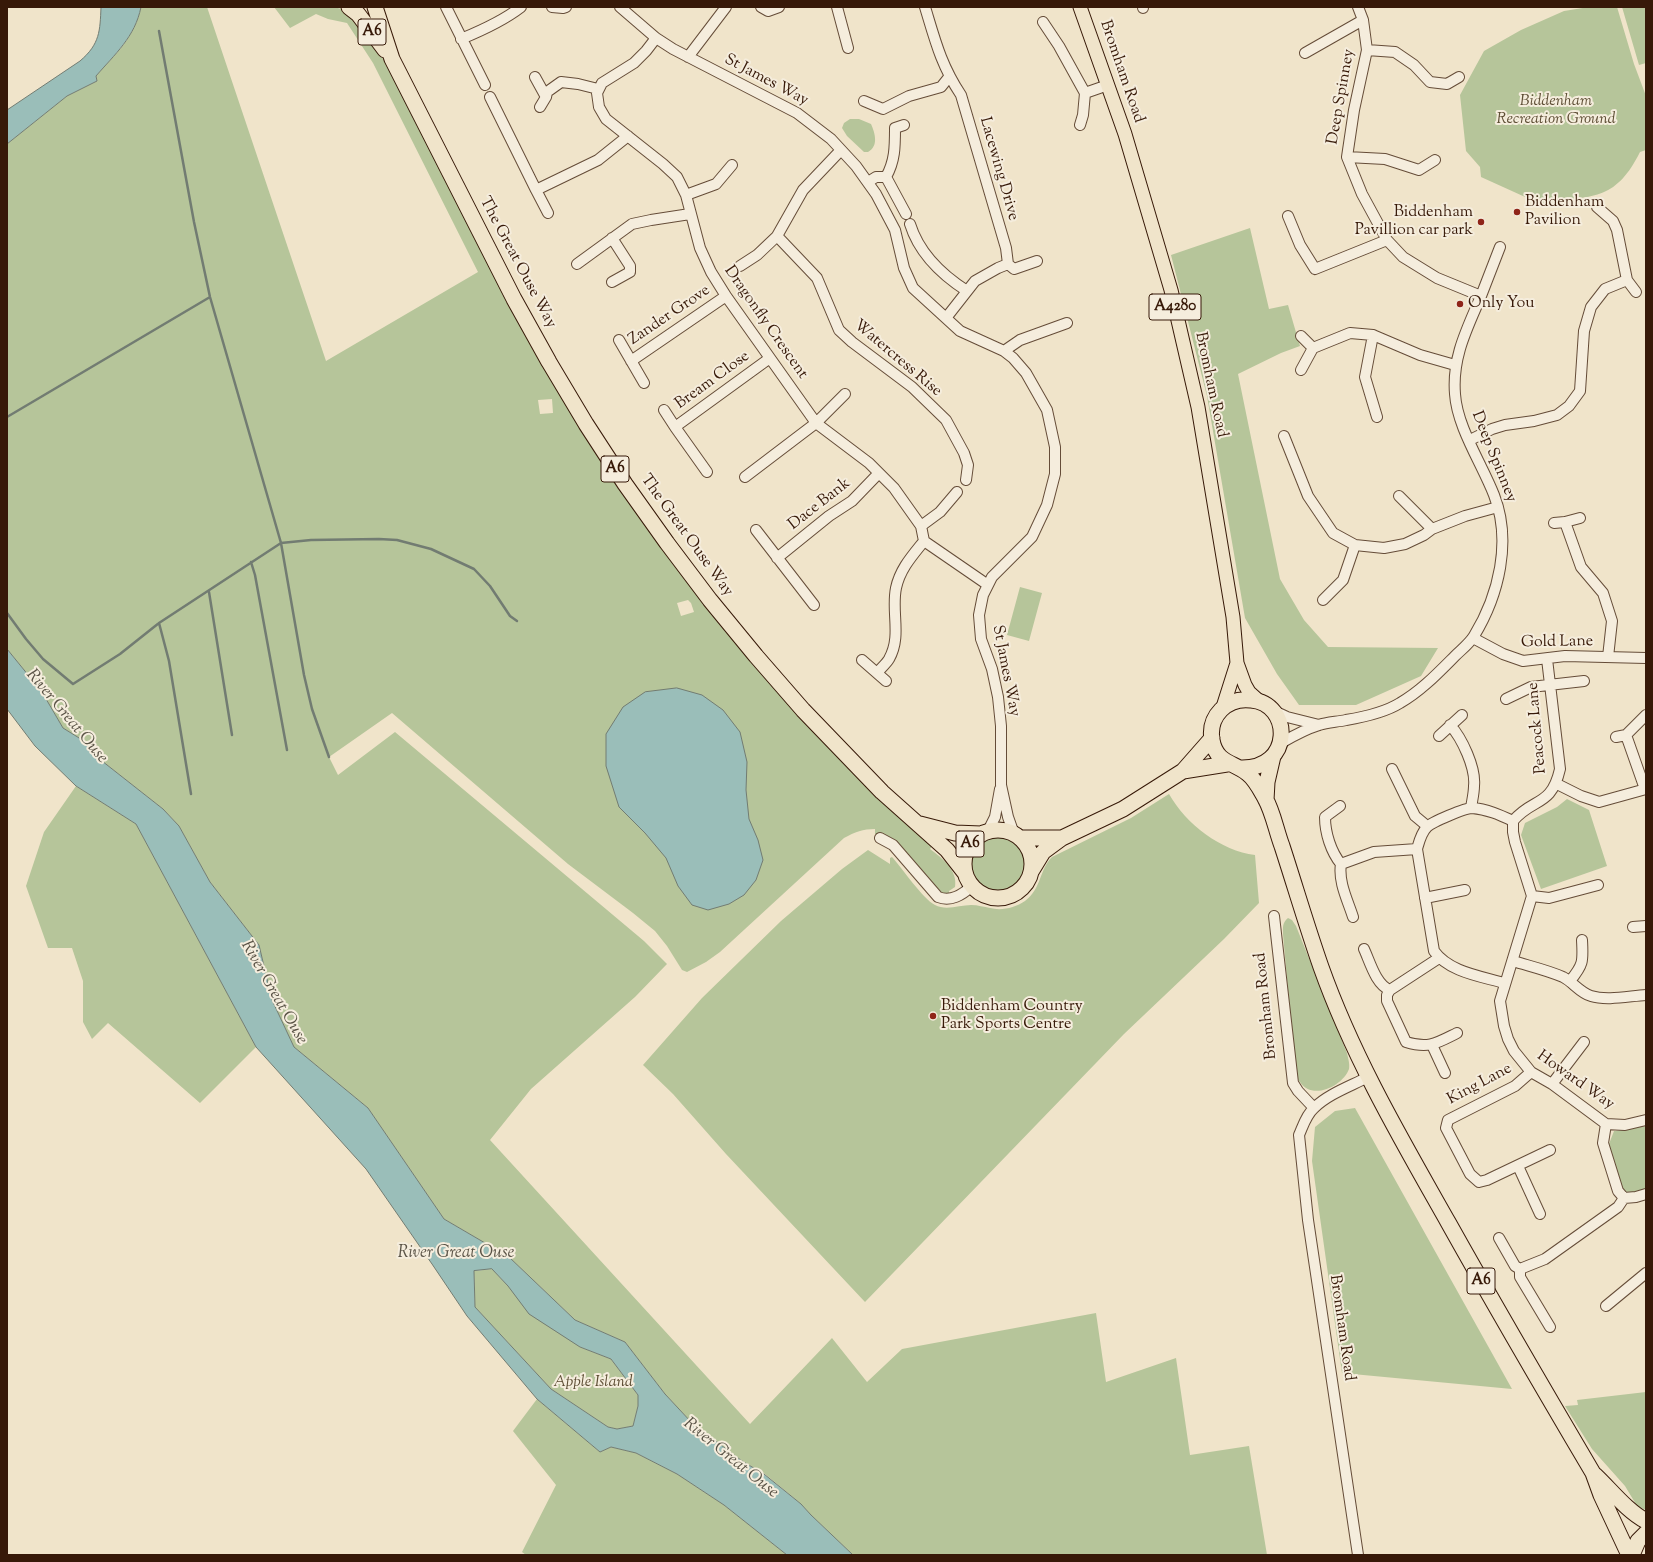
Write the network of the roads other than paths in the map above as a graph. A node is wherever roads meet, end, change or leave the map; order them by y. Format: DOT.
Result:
graph roads {
  1 [pos="349,7"];
  2 [pos="375,7"];
  3 [pos="446,7"];
  4 [pos="521,7"];
  5 [pos="552,7"];
  6 [pos="566,7"];
  7 [pos="620,7"];
  8 [pos="726,7"];
  9 [pos="761,7"];
  10 [pos="779,7"];
  11 [pos="837,7"];
  12 [pos="925,7"];
  13 [pos="1080,7"];
  14 [pos="1358,7"];
  15 [pos="1363,20"];
  16 [pos="1043,22"];
  17 [pos="461,38"];
  18 [pos="656,38"];
  19 [pos="848,48"];
  20 [pos="1367,50"];
  21 [pos="1305,53"];
  22 [pos="688,57"];
  23 [pos="392,59"];
  24 [pos="535,76"];
  25 [pos="1459,77"];
  26 [pos="949,78"];
  27 [pos="485,85"];
  28 [pos="1108,85"];
  29 [pos="598,89"];
  30 [pos="1085,93"];
  31 [pos="490,96"];
  32 [pos="546,97"];
  33 [pos="864,101"];
  34 [pos="540,107"];
  35 [pos="904,125"];
  36 [pos="1080,125"];
  37 [pos="628,136"];
  38 [pos="841,150"];
  39 [pos="1347,157"];
  40 [pos="1434,160"];
  41 [pos="732,165"];
  42 [pos="886,177"];
  43 [pos="868,182"];
  44 [pos="536,190"];
  45 [pos="686,195"];
  46 [pos="1597,207"];
  47 [pos="548,212"];
  48 [pos="690,214"];
  49 [pos="1288,216"];
  50 [pos="777,236"];
  51 [pos="612,238"];
  52 [pos="1387,240"];
  53 [pos="1500,247"];
  54 [pos="1037,261"];
  55 [pos="577,264"];
  56 [pos="1008,264"];
  57 [pos="740,266"];
  58 [pos="1627,280"];
  59 [pos="612,282"];
  60 [pos="967,291"];
  61 [pos="1636,292"];
  62 [pos="726,296"];
  63 [pos="1481,296"];
  64 [pos="946,318"];
  65 [pos="1067,323"];
  66 [pos="1373,335"];
  67 [pos="1301,336"];
  68 [pos="619,340"];
  69 [pos="1313,348"];
  70 [pos="1004,351"];
  71 [pos="770,358"];
  72 [pos="631,361"];
  73 [pos="1455,365"];
  74 [pos="1301,370"];
  75 [pos="644,383"];
  76 [pos="845,394"];
  77 [pos="664,410"];
  78 [pos="1377,417"];
  79 [pos="816,423"];
  80 [pos="675,427"];
  81 [pos="1284,436"];
  82 [pos="1470,440"];
  83 [pos="708,472"];
  84 [pos="879,473"];
  85 [pos="745,477"];
  86 [pos="966,480"];
  87 [pos="957,492"];
  88 [pos="1399,496"];
  89 [pos="1498,507"];
  90 [pos="1580,518"];
  91 [pos="1565,522"];
  92 [pos="1554,523"];
  93 [pos="921,526"];
  94 [pos="1432,529"];
  95 [pos="756,530"];
  96 [pos="924,541"];
  97 [pos="1356,545"];
  98 [pos="777,558"];
  99 [pos="988,585"];
  100 [pos="1323,600"];
  101 [pos="814,605"];
  102 [pos="1473,638"];
  103 [pos="1608,657"];
  104 [pos="1646,658"];
  105 [pos="1547,659"];
  106 [pos="862,660"];
  107 [pos="1237,663"];
  108 [pos="877,673"];
  109 [pos="886,681"];
  110 [pos="1584,681"];
  111 [pos="1549,684"];
  112 [pos="1506,699"];
  113 [pos="1258,701"];
  114 [pos="1223,707"];
  115 [pos="1271,710"];
  116 [pos="1462,715"];
  117 [pos="1646,715"];
  118 [pos="1319,725"];
  119 [pos="1450,725"];
  120 [pos="1626,734"];
  121 [pos="1439,736"];
  122 [pos="1616,737"];
  123 [pos="1212,738"];
  124 [pos="1280,743"];
  125 [pos="1273,756"];
  126 [pos="1234,766"];
  127 [pos="1392,770"];
  128 [pos="1183,771"];
  129 [pos="1557,784"];
  130 [pos="1001,785"];
  131 [pos="1646,789"];
  132 [pos="1266,800"];
  133 [pos="1340,806"];
  134 [pos="1471,808"];
  135 [pos="1514,821"];
  136 [pos="917,823"];
  137 [pos="1427,826"];
  138 [pos="984,833"];
  139 [pos="1017,836"];
  140 [pos="880,838"];
  141 [pos="1062,838"];
  142 [pos="1417,849"];
  143 [pos="1340,864"];
  144 [pos="1032,870"];
  145 [pos="968,879"];
  146 [pos="1598,885"];
  147 [pos="1466,890"];
  148 [pos="1532,896"];
  149 [pos="1425,898"];
  150 [pos="1274,916"];
  151 [pos="1353,917"];
  152 [pos="1646,926"];
  153 [pos="1633,927"];
  154 [pos="1582,940"];
  155 [pos="1364,949"];
  156 [pos="1439,958"];
  157 [pos="1513,961"];
  158 [pos="1570,981"];
  159 [pos="1504,983"];
  160 [pos="1390,990"];
  161 [pos="1646,995"];
  162 [pos="1457,1033"];
  163 [pos="1584,1042"];
  164 [pos="1432,1045"];
  165 [pos="1531,1072"];
  166 [pos="1445,1073"];
  167 [pos="1368,1077"];
  168 [pos="1552,1084"];
  169 [pos="1314,1108"];
  170 [pos="1646,1120"];
  171 [pos="1606,1124"];
  172 [pos="1550,1150"];
  173 [pos="1518,1166"];
  174 [pos="1646,1194"];
  175 [pos="1624,1198"];
  176 [pos="1540,1214"];
  177 [pos="1499,1238"];
  178 [pos="1520,1269"];
  179 [pos="1646,1273"];
  180 [pos="1606,1306"];
  181 [pos="1550,1327"];
  182 [pos="1592,1473"];
  183 [pos="1646,1521"];
  184 [pos="1646,1533"];
  185 [pos="1358,1555"];
  186 [pos="1629,1555"];
  187 [pos="1632,1555"];
  1 -- 23 [label="highway, The Great Ouse Way / A6"];
  2 -- 23 [label="highway, The Great Ouse Way / A6"];
  3 -- 17 [label="street"];
  4 -- 17 [label="street"];
  5 -- 6 [label="street"];
  7 -- 18 [label="street, St James Way"];
  8 -- 22 [label="street"];
  9 -- 10 [label="street"];
  11 -- 19 [label="street"];
  12 -- 26 [label="street, Lacewing Drive"];
  13 -- 28 [label="main road, Bromham Road / A4280"];
  14 -- 15 [label="street, Deep Spinney"];
  15 -- 20 [label="street, Deep Spinney"];
  15 -- 21 [label="street"];
  16 -- 30 [label="street"];
  17 -- 27 [label="street"];
  18 -- 22 [label="street, St James Way"];
  18 -- 29 [label="street"];
  20 -- 25 [label="street"];
  20 -- 39 [label="street, Deep Spinney"];
  22 -- 38 [label="street, St James Way"];
  23 -- 136 [label="highway, The Great Ouse Way / A6"];
  24 -- 32 [label="street"];
  26 -- 33 [label="street"];
  26 -- 56 [label="street, Lacewing Drive"];
  28 -- 30 [label="street"];
  28 -- 107 [label="main road, Bromham Road / A4280"];
  29 -- 32 [label="street"];
  29 -- 37 [label="street, Dragonfly Crescent"];
  30 -- 36 [label="street"];
  31 -- 44 [label="street"];
  32 -- 34 [label="street"];
  35 -- 42 [label="street"];
  37 -- 44 [label="street"];
  37 -- 45 [label="street, Dragonfly Crescent"];
  38 -- 43 [label="street, St James Way"];
  38 -- 50 [label="street"];
  39 -- 40 [label="street"];
  39 -- 52 [label="street, Deep Spinney"];
  41 -- 45 [label="street"];
  42 -- 43 [label="street"];
  42 -- 60 [label="street"];
  43 -- 64 [label="street, St James Way"];
  44 -- 47 [label="street"];
  45 -- 48 [label="street, Dragonfly Crescent"];
  46 -- 58 [label="street"];
  48 -- 51 [label="street"];
  48 -- 62 [label="street, Dragonfly Crescent"];
  49 -- 52 [label="street"];
  50 -- 57 [label="street"];
  50 -- 86 [label="street, Watercress Rise"];
  51 -- 55 [label="street"];
  51 -- 59 [label="street"];
  52 -- 63 [label="street, Deep Spinney"];
  53 -- 63 [label="street, Deep Spinney"];
  54 -- 56 [label="street"];
  56 -- 60 [label="street"];
  58 -- 61 [label="street"];
  58 -- 82 [label="street"];
  60 -- 64 [label="street"];
  62 -- 71 [label="street, Dragonfly Crescent"];
  62 -- 72 [label="street, Zander Grove"];
  63 -- 73 [label="street, Deep Spinney"];
  64 -- 70 [label="street, St James Way"];
  65 -- 70 [label="street"];
  66 -- 69 [label="street"];
  66 -- 73 [label="street"];
  66 -- 78 [label="street"];
  67 -- 69 [label="street"];
  68 -- 72 [label="street"];
  69 -- 74 [label="street"];
  70 -- 99 [label="street, St James Way"];
  71 -- 79 [label="street, Dragonfly Crescent"];
  71 -- 80 [label="street, Bream Close"];
  72 -- 75 [label="street"];
  73 -- 82 [label="street, Deep Spinney"];
  76 -- 79 [label="street"];
  77 -- 80 [label="street, Bream Close"];
  79 -- 84 [label="street, Dragonfly Crescent"];
  79 -- 85 [label="street"];
  80 -- 83 [label="street, Bream Close"];
  81 -- 97 [label="street"];
  82 -- 89 [label="street, Deep Spinney"];
  84 -- 93 [label="street, Dragonfly Crescent"];
  84 -- 98 [label="street, Dace Bank"];
  87 -- 93 [label="street"];
  88 -- 94 [label="street"];
  89 -- 94 [label="street"];
  89 -- 102 [label="street, Deep Spinney"];
  90 -- 91 [label="street"];
  91 -- 92 [label="street"];
  91 -- 103 [label="street"];
  93 -- 96 [label="street, Dragonfly Crescent"];
  94 -- 97 [label="street"];
  95 -- 98 [label="street"];
  96 -- 99 [label="street"];
  96 -- 108 [label="street"];
  97 -- 100 [label="street"];
  98 -- 101 [label="street"];
  99 -- 130 [label="street, St James Way"];
  102 -- 105 [label="street, Gold Lane"];
  102 -- 118 [label="street, Deep Spinney"];
  103 -- 104 [label="street, Gold Lane"];
  103 -- 105 [label="street, Gold Lane"];
  105 -- 111 [label="street, Peacock Lane"];
  106 -- 108 [label="street"];
  107 -- 113 [label="main road, Bromham Road / A4280"];
  107 -- 114 [label="main road, Bromham Road / A4280"];
  108 -- 109 [label="street"];
  110 -- 111 [label="street"];
  111 -- 112 [label="street"];
  111 -- 129 [label="street, Peacock Lane"];
  113 -- 114 [label="highway"];
  113 -- 115 [label="highway"];
  114 -- 123 [label="highway"];
  115 -- 118 [label="street, Deep Spinney"];
  115 -- 124 [label="highway"];
  116 -- 119 [label="street"];
  117 -- 120 [label="street"];
  118 -- 124 [label="street, Deep Spinney"];
  119 -- 121 [label="street"];
  119 -- 134 [label="street"];
  120 -- 122 [label="street"];
  120 -- 131 [label="street"];
  123 -- 126 [label="highway"];
  123 -- 128 [label="highway, A6"];
  124 -- 125 [label="highway"];
  125 -- 126 [label="highway"];
  125 -- 132 [label="highway, A6"];
  126 -- 128 [label="highway, A6"];
  126 -- 132 [label="highway, A6"];
  127 -- 137 [label="street"];
  128 -- 141 [label="highway, A6"];
  129 -- 131 [label="street"];
  129 -- 135 [label="street, Peacock Lane"];
  130 -- 138 [label="street"];
  130 -- 139 [label="street"];
  132 -- 167 [label="highway, A6"];
  133 -- 143 [label="street"];
  134 -- 135 [label="street"];
  134 -- 137 [label="street"];
  135 -- 148 [label="street"];
  136 -- 138 [label="highway, The Great Ouse Way / A6"];
  136 -- 145 [label="highway, The Great Ouse Way / A6"];
  137 -- 142 [label="street"];
  138 -- 139 [label="highway, A6"];
  138 -- 145 [label="highway, A6"];
  139 -- 141 [label="highway, A6"];
  139 -- 144 [label="highway"];
  140 -- 145 [label="street"];
  141 -- 144 [label="highway, A6"];
  142 -- 143 [label="street"];
  142 -- 149 [label="street"];
  143 -- 151 [label="street"];
  144 -- 145 [label="highway, A6"];
  146 -- 148 [label="street"];
  147 -- 149 [label="street"];
  148 -- 157 [label="street"];
  149 -- 156 [label="street"];
  150 -- 169 [label="street, Bromham Road"];
  152 -- 153 [label="street"];
  154 -- 158 [label="street"];
  155 -- 160 [label="street"];
  156 -- 159 [label="street"];
  156 -- 160 [label="street"];
  157 -- 158 [label="street"];
  157 -- 159 [label="street"];
  158 -- 161 [label="street"];
  159 -- 165 [label="street, Howard Way"];
  160 -- 164 [label="street"];
  162 -- 164 [label="street"];
  163 -- 168 [label="street"];
  164 -- 166 [label="street"];
  165 -- 168 [label="street, Howard Way"];
  165 -- 173 [label="street, King Lane"];
  167 -- 169 [label="street, Bromham Road"];
  167 -- 182 [label="highway, A6"];
  168 -- 171 [label="street, Howard Way"];
  169 -- 185 [label="street, Bromham Road"];
  170 -- 171 [label="street, Howard Way"];
  171 -- 175 [label="street"];
  172 -- 173 [label="street, King Lane"];
  173 -- 176 [label="street"];
  174 -- 175 [label="street"];
  175 -- 178 [label="street"];
  177 -- 178 [label="street"];
  178 -- 181 [label="street"];
  179 -- 180 [label="street"];
  182 -- 183 [label="highway, A6"];
  182 -- 186 [label="highway, A6"];
  184 -- 187 [label="highway"];
}
